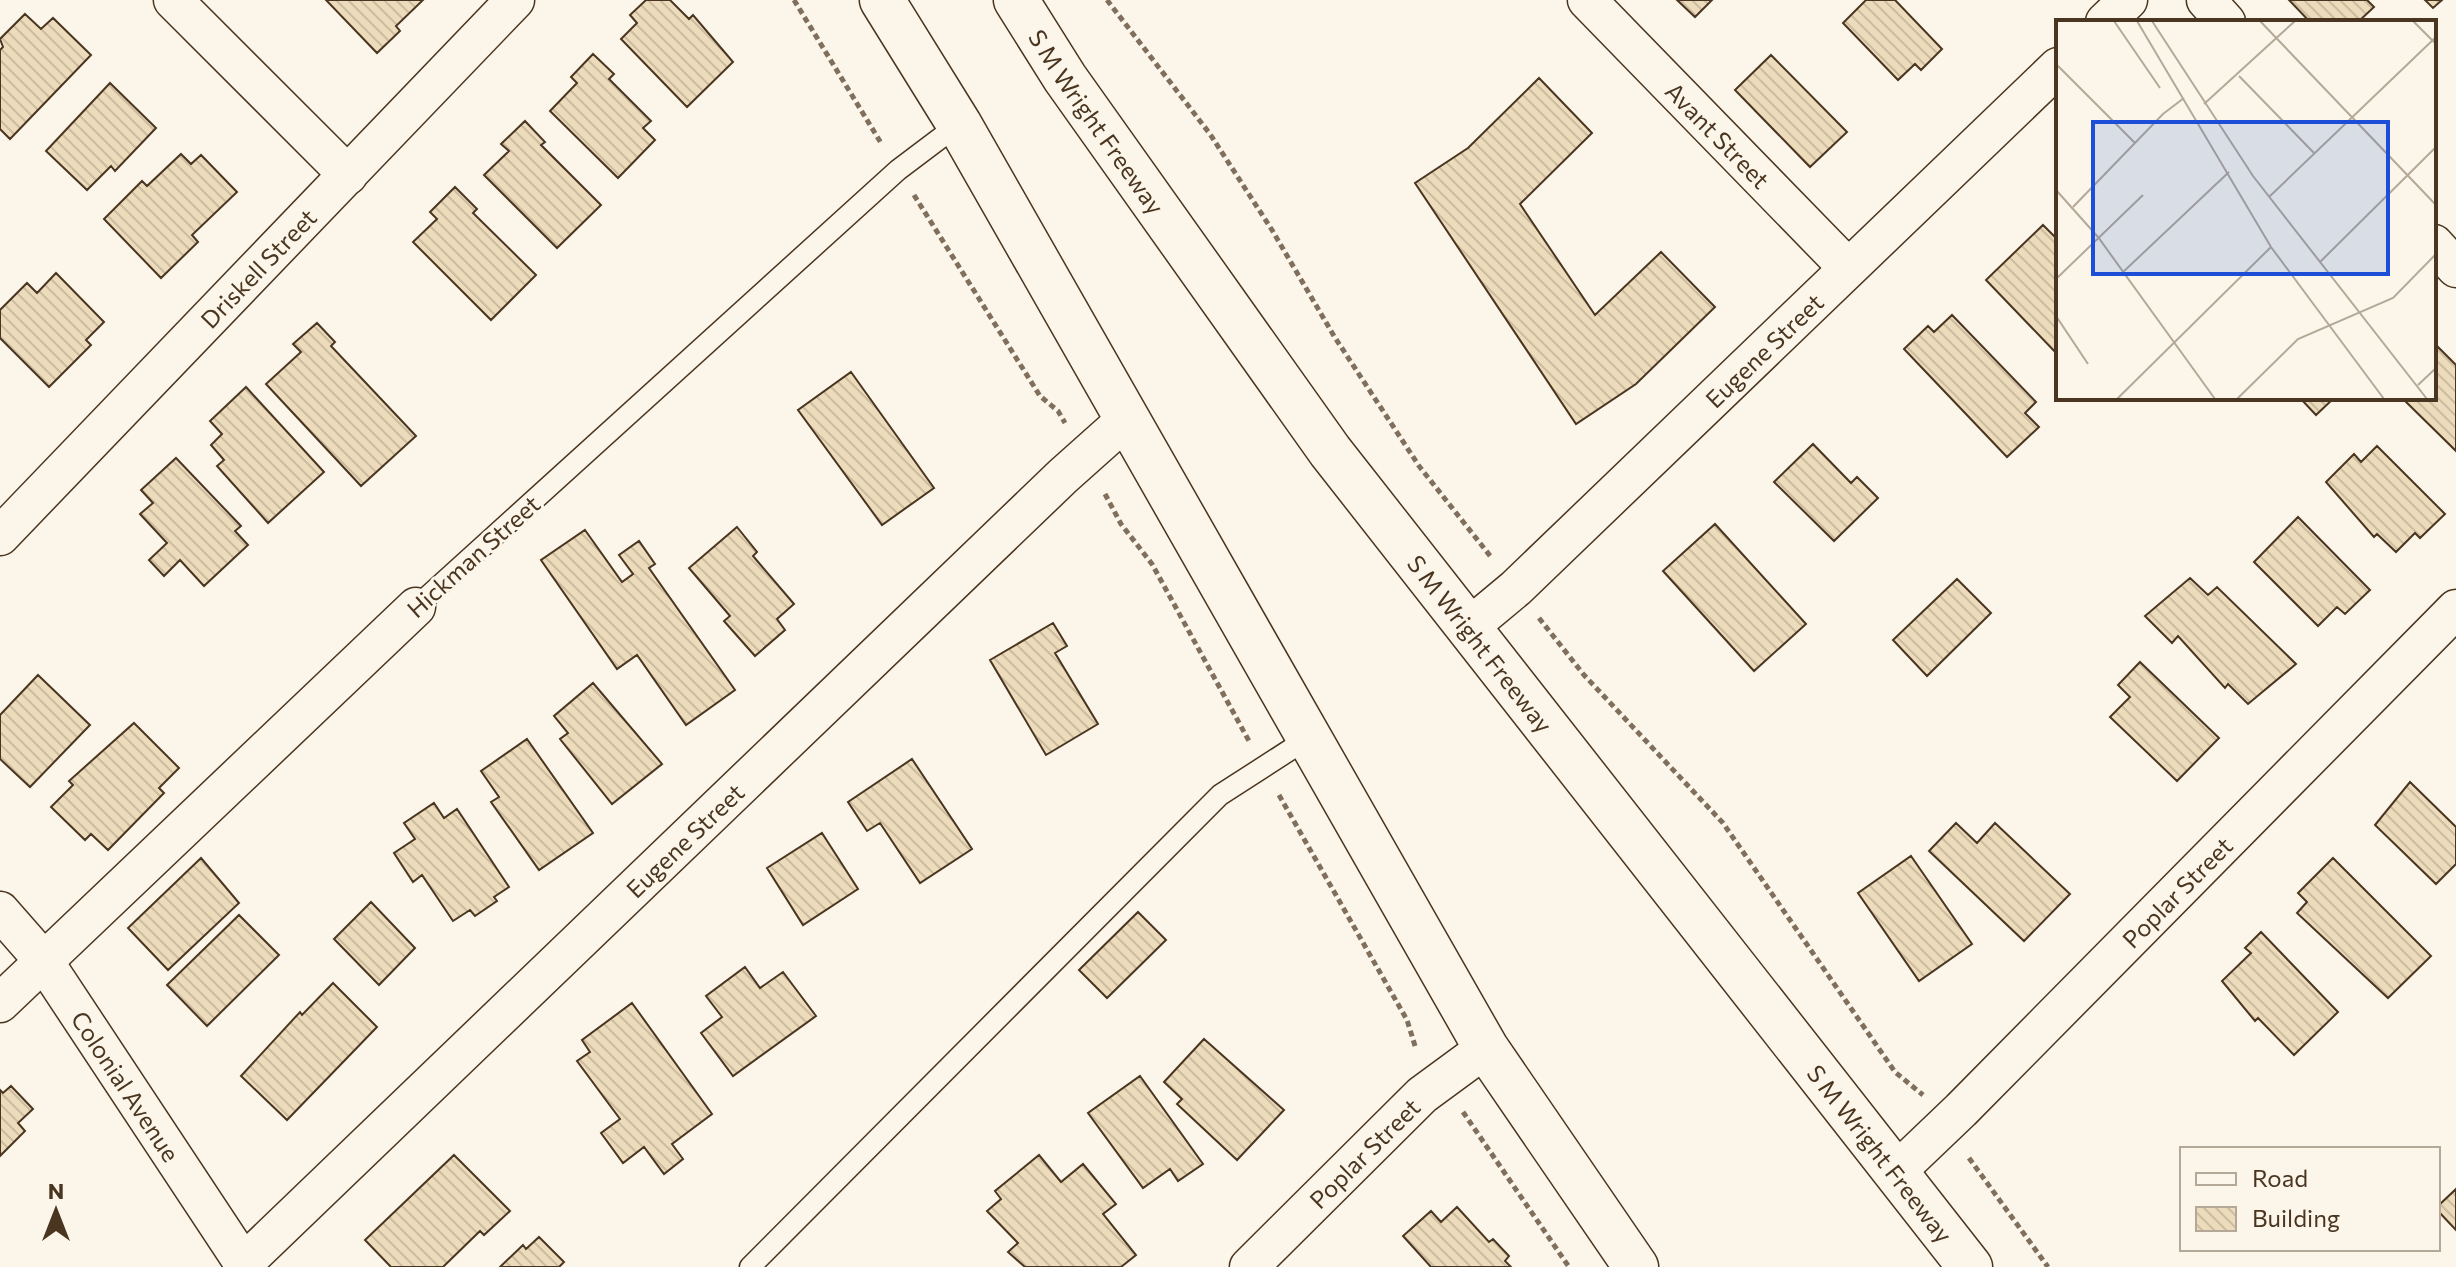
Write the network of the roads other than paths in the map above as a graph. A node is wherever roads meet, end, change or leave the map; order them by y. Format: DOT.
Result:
graph roads {
  1 [pos="173,0"];
  2 [pos="515,0"];
  3 [pos="882,0"];
  4 [pos="1016,0"];
  5 [pos="1587,0"];
  6 [pos="2128,0"];
  7 [pos="2206,0"];
  8 [pos="2107,20"];
  9 [pos="2224,20"];
  10 [pos="2056,69"];
  11 [pos="959,124"];
  12 [pos="348,175"];
  13 [pos="2436,246"];
  14 [pos="1848,268"];
  15 [pos="2456,268"];
  16 [pos="1128,418"];
  17 [pos="0,536"];
  18 [pos="416,607"];
  19 [pos="2456,609"];
  20 [pos="1468,628"];
  21 [pos="1310,737"];
  22 [pos="0,911"];
  23 [pos="43,960"];
  24 [pos="0,1003"];
  25 [pos="1486,1048"];
  26 [pos="1895,1173"];
  27 [pos="244,1265"];
  28 [pos="750,1267"];
  29 [pos="1249,1267"];
  30 [pos="1636,1267"];
  31 [pos="1970,1267"];
  1 -- 12 [label="street"];
  2 -- 12 [label="street, Driskell Street"];
  3 -- 11 [label="main road"];
  4 -- 20 [label="main road, S M Wright Freeway"];
  5 -- 14 [label="street, Avant Street"];
  6 -- 8 [label="street"];
  7 -- 9 [label="street"];
  10 -- 14 [label="street, Eugene Street"];
  11 -- 16 [label="main road"];
  11 -- 18 [label="lane, Hickman Street"];
  12 -- 17 [label="street, Driskell Street"];
  13 -- 15 [label="street"];
  14 -- 20 [label="street, Eugene Street"];
  16 -- 21 [label="main road"];
  16 -- 27 [label="street, Eugene Street"];
  18 -- 23 [label="street, Hickman Street"];
  19 -- 26 [label="street, Poplar Street"];
  20 -- 26 [label="main road, S M Wright Freeway"];
  21 -- 25 [label="main road"];
  21 -- 28 [label="lane"];
  22 -- 23 [label="street, Colonial Avenue"];
  23 -- 24 [label="street, Hickman Street"];
  23 -- 27 [label="street, Colonial Avenue"];
  25 -- 29 [label="street, Poplar Street"];
  25 -- 30 [label="main road"];
  26 -- 31 [label="main road, S M Wright Freeway"];
}
